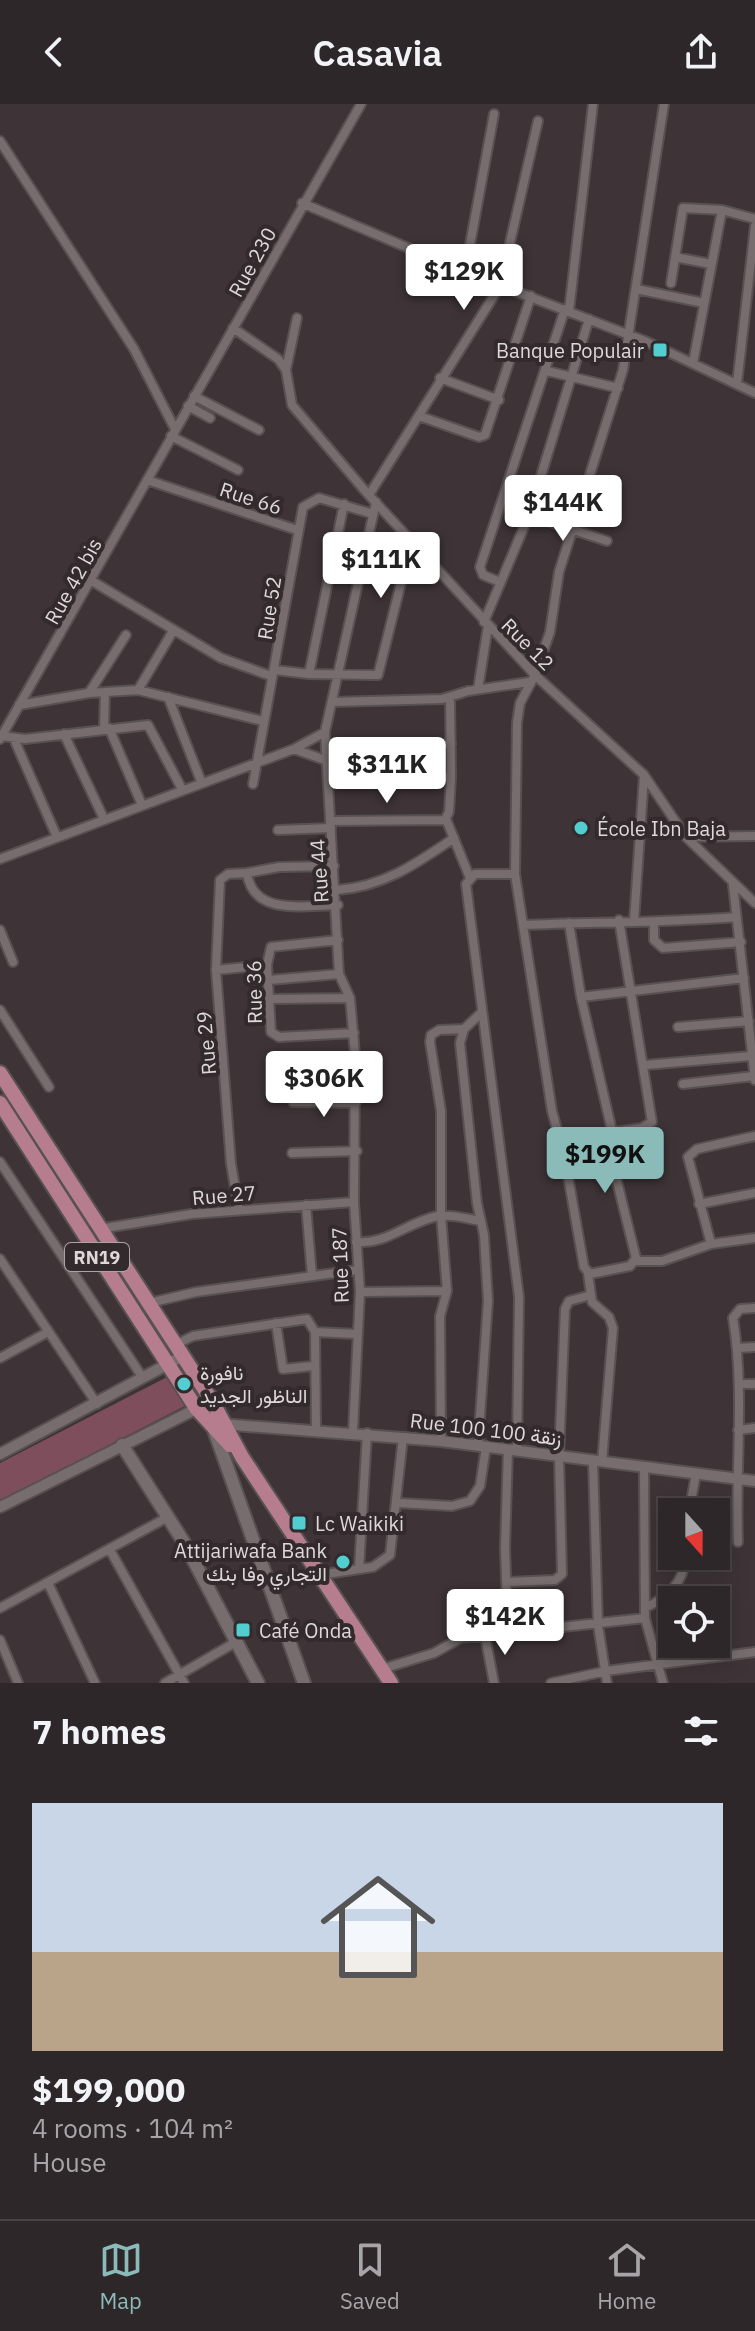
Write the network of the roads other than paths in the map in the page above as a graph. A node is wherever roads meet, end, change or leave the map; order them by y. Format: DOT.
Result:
graph roads {
  1 [pos="361,104"];
  2 [pos="593,104"];
  3 [pos="664,104"];
  4 [pos="494,114"];
  5 [pos="538,121"];
  6 [pos="0,141"];
  7 [pos="302,203"];
  8 [pos="722,210"];
  9 [pos="755,219"];
  10 [pos="755,226"];
  11 [pos="675,257"];
  12 [pos="711,264"];
  13 [pos="465,272"];
  14 [pos="671,283"];
  15 [pos="500,286"];
  16 [pos="636,289"];
  17 [pos="531,296"];
  18 [pos="704,303"];
  19 [pos="567,310"];
  20 [pos="297,318"];
  21 [pos="589,319"];
  22 [pos="233,328"];
  23 [pos="629,334"];
  24 [pos="693,363"];
  25 [pos="286,370"];
  26 [pos="547,371"];
  27 [pos="573,377"];
  28 [pos="440,378"];
  29 [pos="737,384"];
  30 [pos="618,388"];
  31 [pos="755,393"];
  32 [pos="194,396"];
  33 [pos="499,400"];
  34 [pos="188,406"];
  35 [pos="419,416"];
  36 [pos="210,418"];
  37 [pos="259,430"];
  38 [pos="173,433"];
  39 [pos="238,470"];
  40 [pos="147,480"];
  41 [pos="373,499"];
  42 [pos="344,504"];
  43 [pos="373,514"];
  44 [pos="529,515"];
  45 [pos="571,529"];
  46 [pos="297,530"];
  47 [pos="412,539"];
  48 [pos="607,541"];
  49 [pos="92,581"];
  50 [pos="500,582"];
  51 [pos="486,624"];
  52 [pos="173,631"];
  53 [pos="126,635"];
  54 [pos="273,673"];
  55 [pos="309,674"];
  56 [pos="338,676"];
  57 [pos="532,679"];
  58 [pos="478,689"];
  59 [pos="138,690"];
  60 [pos="105,692"];
  61 [pos="89,693"];
  62 [pos="168,697"];
  63 [pos="450,697"];
  64 [pos="333,702"];
  65 [pos="19,705"];
  66 [pos="263,721"];
  67 [pos="106,728"];
  68 [pos="325,732"];
  69 [pos="64,734"];
  70 [pos="1,738"];
  71 [pos="14,739"];
  72 [pos="451,744"];
  73 [pos="327,748"];
  74 [pos="294,749"];
  75 [pos="325,760"];
  76 [pos="256,762"];
  77 [pos="644,775"];
  78 [pos="451,777"];
  79 [pos="201,781"];
  80 [pos="328,781"];
  81 [pos="253,784"];
  82 [pos="182,789"];
  83 [pos="142,805"];
  84 [pos="104,819"];
  85 [pos="446,819"];
  86 [pos="331,824"];
  87 [pos="278,830"];
  88 [pos="755,836"];
  89 [pos="57,837"];
  90 [pos="686,837"];
  91 [pos="454,838"];
  92 [pos="0,859"];
  93 [pos="334,866"];
  94 [pos="247,873"];
  95 [pos="515,874"];
  96 [pos="470,878"];
  97 [pos="733,885"];
  98 [pos="336,890"];
  99 [pos="755,903"];
  100 [pos="338,905"];
  101 [pos="736,917"];
  102 [pos="619,920"];
  103 [pos="634,921"];
  104 [pos="569,923"];
  105 [pos="654,924"];
  106 [pos="523,925"];
  107 [pos="0,930"];
  108 [pos="338,940"];
  109 [pos="741,942"];
  110 [pos="13,962"];
  111 [pos="267,965"];
  112 [pos="216,970"];
  113 [pos="339,974"];
  114 [pos="744,978"];
  115 [pos="269,980"];
  116 [pos="630,990"];
  117 [pos="581,997"];
  118 [pos="350,998"];
  119 [pos="270,999"];
  120 [pos="0,1010"];
  121 [pos="481,1013"];
  122 [pos="749,1021"];
  123 [pos="678,1027"];
  124 [pos="464,1029"];
  125 [pos="354,1033"];
  126 [pos="751,1056"];
  127 [pos="645,1065"];
  128 [pos="355,1071"];
  129 [pos="0,1073"];
  130 [pos="284,1074"];
  131 [pos="755,1078"];
  132 [pos="683,1084"];
  133 [pos="49,1087"];
  134 [pos="355,1100"];
  135 [pos="293,1102"];
  136 [pos="0,1103"];
  137 [pos="609,1132"];
  138 [pos="755,1136"];
  139 [pos="559,1140"];
  140 [pos="357,1151"];
  141 [pos="292,1153"];
  142 [pos="0,1162"];
  143 [pos="755,1193"];
  144 [pos="354,1202"];
  145 [pos="699,1204"];
  146 [pos="306,1205"];
  147 [pos="239,1210"];
  148 [pos="441,1215"];
  149 [pos="481,1221"];
  150 [pos="98,1229"];
  151 [pos="755,1238"];
  152 [pos="356,1242"];
  153 [pos="711,1244"];
  154 [pos="0,1259"];
  155 [pos="635,1261"];
  156 [pos="357,1270"];
  157 [pos="588,1273"];
  158 [pos="312,1276"];
  159 [pos="447,1291"];
  160 [pos="360,1292"];
  161 [pos="591,1295"];
  162 [pos="148,1304"];
  163 [pos="755,1308"];
  164 [pos="276,1323"];
  165 [pos="48,1332"];
  166 [pos="315,1332"];
  167 [pos="356,1334"];
  168 [pos="755,1347"];
  169 [pos="738,1348"];
  170 [pos="179,1350"];
  171 [pos="0,1358"];
  172 [pos="168,1364"];
  173 [pos="313,1366"];
  174 [pos="143,1378"];
  175 [pos="739,1384"];
  176 [pos="755,1384"];
  177 [pos="212,1401"];
  178 [pos="97,1404"];
  179 [pos="196,1408"];
  180 [pos="219,1425"];
  181 [pos="755,1428"];
  182 [pos="316,1429"];
  183 [pos="738,1430"];
  184 [pos="353,1431"];
  185 [pos="367,1433"];
  186 [pos="403,1437"];
  187 [pos="441,1441"];
  188 [pos="122,1445"];
  189 [pos="482,1446"];
  190 [pos="513,1450"];
  191 [pos="0,1454"];
  192 [pos="559,1456"];
  193 [pos="598,1462"];
  194 [pos="644,1468"];
  195 [pos="696,1474"];
  196 [pos="735,1481"];
  197 [pos="755,1481"];
  198 [pos="692,1498"];
  199 [pos="399,1503"];
  200 [pos="0,1507"];
  201 [pos="168,1517"];
  202 [pos="738,1542"];
  203 [pos="110,1550"];
  204 [pos="359,1569"];
  205 [pos="685,1570"];
  206 [pos="318,1575"];
  207 [pos="506,1582"];
  208 [pos="48,1583"];
  209 [pos="0,1608"];
  210 [pos="645,1608"];
  211 [pos="645,1618"];
  212 [pos="598,1625"];
  213 [pos="508,1634"];
  214 [pos="485,1636"];
  215 [pos="0,1640"];
  216 [pos="236,1642"];
  217 [pos="755,1652"];
  218 [pos="659,1664"];
  219 [pos="382,1669"];
  220 [pos="606,1671"];
  221 [pos="181,1679"];
  222 [pos="18,1683"];
  223 [pos="95,1683"];
  224 [pos="165,1683"];
  225 [pos="258,1683"];
  226 [pos="304,1683"];
  227 [pos="391,1683"];
  228 [pos="494,1683"];
  229 [pos="557,1683"];
  230 [pos="607,1683"];
  231 [pos="663,1683"];
  1 -- 7 [label="street, Rue 230"];
  2 -- 19 [label="street"];
  3 -- 16 [label="street"];
  4 -- 13 [label="street"];
  5 -- 15 [label="street"];
  6 -- 38 [label="street"];
  7 -- 13 [label="street"];
  7 -- 22 [label="street, Rue 230"];
  8 -- 9 [label="street"];
  8 -- 11 [label="street"];
  8 -- 12 [label="street"];
  10 -- 29 [label="street"];
  11 -- 12 [label="street"];
  11 -- 14 [label="street"];
  12 -- 18 [label="street"];
  13 -- 15 [label="street"];
  15 -- 17 [label="street"];
  15 -- 28 [label="street, Rue 44"];
  16 -- 18 [label="street"];
  16 -- 23 [label="street"];
  17 -- 19 [label="street"];
  17 -- 33 [label="street"];
  18 -- 24 [label="street"];
  19 -- 21 [label="street"];
  19 -- 26 [label="street"];
  20 -- 25 [label="street"];
  21 -- 23 [label="street"];
  21 -- 27 [label="street"];
  22 -- 25 [label="street"];
  22 -- 32 [label="street, Rue 230"];
  23 -- 24 [label="street"];
  23 -- 30 [label="street"];
  24 -- 29 [label="street"];
  25 -- 41 [label="street, Rue 12"];
  26 -- 27 [label="street"];
  26 -- 50 [label="street"];
  27 -- 30 [label="street"];
  27 -- 44 [label="street"];
  28 -- 33 [label="street"];
  28 -- 35 [label="street, Rue 44"];
  29 -- 31 [label="street"];
  30 -- 45 [label="street"];
  32 -- 34 [label="street, Rue 230"];
  32 -- 37 [label="street"];
  33 -- 35 [label="street"];
  34 -- 36 [label="street"];
  34 -- 38 [label="street, Rue 230"];
  35 -- 41 [label="street, Rue 44"];
  38 -- 39 [label="street"];
  38 -- 40 [label="street, Rue 42 bis"];
  40 -- 46 [label="street, Rue 66"];
  40 -- 49 [label="street, Rue 42 bis"];
  41 -- 43 [label="street, Rue 44"];
  41 -- 47 [label="street, Rue 12"];
  42 -- 43 [label="street, Rue 66"];
  42 -- 46 [label="street, Rue 66"];
  42 -- 55 [label="street"];
  43 -- 56 [label="street, Rue 44"];
  44 -- 45 [label="street"];
  44 -- 50 [label="street"];
  45 -- 48 [label="street"];
  45 -- 57 [label="street"];
  46 -- 54 [label="street, Rue 52"];
  47 -- 51 [label="street, Rue 12"];
  47 -- 56 [label="street"];
  49 -- 52 [label="street"];
  49 -- 65 [label="street, Rue 42 bis"];
  50 -- 51 [label="street"];
  51 -- 57 [label="street, Rue 12"];
  51 -- 58 [label="street"];
  52 -- 54 [label="street"];
  52 -- 59 [label="street"];
  53 -- 61 [label="street"];
  54 -- 55 [label="street"];
  54 -- 66 [label="street, Rue 52"];
  55 -- 56 [label="street"];
  56 -- 64 [label="street, Rue 44"];
  57 -- 58 [label="street"];
  57 -- 77 [label="street, Rue 12"];
  57 -- 95 [label="street"];
  58 -- 63 [label="street"];
  59 -- 60 [label="street"];
  59 -- 62 [label="street"];
  60 -- 61 [label="street"];
  60 -- 67 [label="street"];
  61 -- 65 [label="street"];
  62 -- 66 [label="street"];
  62 -- 79 [label="street"];
  63 -- 64 [label="street"];
  63 -- 72 [label="street"];
  64 -- 68 [label="street, Rue 44"];
  65 -- 70 [label="street, Rue 42 bis"];
  66 -- 76 [label="street, Rue 52"];
  67 -- 69 [label="street"];
  67 -- 82 [label="street"];
  67 -- 83 [label="street"];
  68 -- 73 [label="street, Rue 44"];
  68 -- 74 [label="street"];
  69 -- 71 [label="street"];
  69 -- 84 [label="street"];
  70 -- 71 [label="street"];
  71 -- 89 [label="street"];
  72 -- 73 [label="street"];
  72 -- 78 [label="street"];
  73 -- 75 [label="street, Rue 44"];
  74 -- 75 [label="street"];
  74 -- 76 [label="street"];
  75 -- 80 [label="street, Rue 44"];
  76 -- 79 [label="street"];
  76 -- 81 [label="street"];
  77 -- 90 [label="street, Rue 12"];
  77 -- 103 [label="street"];
  78 -- 80 [label="street"];
  78 -- 85 [label="street"];
  79 -- 82 [label="street"];
  80 -- 86 [label="street, Rue 44"];
  82 -- 83 [label="street"];
  83 -- 84 [label="street"];
  84 -- 89 [label="street"];
  85 -- 86 [label="street"];
  85 -- 91 [label="street"];
  86 -- 87 [label="street"];
  86 -- 93 [label="street, Rue 44"];
  88 -- 90 [label="street"];
  89 -- 92 [label="street"];
  90 -- 97 [label="street, Rue 12"];
  91 -- 96 [label="street"];
  91 -- 98 [label="street"];
  93 -- 94 [label="street"];
  93 -- 98 [label="street, Rue 44"];
  94 -- 100 [label="street"];
  94 -- 112 [label="street, Rue 29"];
  95 -- 96 [label="street"];
  95 -- 106 [label="street"];
  96 -- 121 [label="street"];
  97 -- 99 [label="street, Rue 12"];
  97 -- 101 [label="street"];
  98 -- 100 [label="street, Rue 44"];
  100 -- 108 [label="street, Rue 44"];
  101 -- 105 [label="street"];
  101 -- 109 [label="street"];
  102 -- 103 [label="street"];
  102 -- 104 [label="street"];
  102 -- 116 [label="street"];
  103 -- 105 [label="street"];
  104 -- 106 [label="street"];
  104 -- 117 [label="street"];
  105 -- 109 [label="street"];
  106 -- 139 [label="street"];
  107 -- 110 [label="street"];
  108 -- 111 [label="street, Rue 36"];
  108 -- 113 [label="street, Rue 44"];
  109 -- 114 [label="street"];
  111 -- 112 [label="street"];
  111 -- 115 [label="street, Rue 36"];
  112 -- 147 [label="street, Rue 29"];
  113 -- 115 [label="street"];
  113 -- 118 [label="street, Rue 44"];
  114 -- 116 [label="street"];
  114 -- 122 [label="street"];
  115 -- 119 [label="street, Rue 36"];
  116 -- 117 [label="street"];
  116 -- 127 [label="street"];
  117 -- 137 [label="street"];
  118 -- 119 [label="street"];
  118 -- 125 [label="street, Rue 44"];
  119 -- 125 [label="street, Rue 36"];
  120 -- 133 [label="street"];
  121 -- 124 [label="street"];
  121 -- 190 [label="street"];
  122 -- 123 [label="street"];
  122 -- 126 [label="street"];
  124 -- 148 [label="street"];
  124 -- 149 [label="street"];
  125 -- 128 [label="street, Rue 44"];
  126 -- 127 [label="street"];
  126 -- 131 [label="street"];
  127 -- 137 [label="street"];
  128 -- 130 [label="street"];
  128 -- 134 [label="street, Rue 44"];
  129 -- 150 [label="main road, RN19"];
  131 -- 132 [label="street"];
  134 -- 135 [label="street"];
  134 -- 140 [label="street, Rue 187"];
  136 -- 172 [label="main road, RN19"];
  137 -- 139 [label="street"];
  137 -- 155 [label="street"];
  138 -- 145 [label="street"];
  139 -- 157 [label="street"];
  140 -- 141 [label="street"];
  140 -- 144 [label="street, Rue 187"];
  142 -- 174 [label="street"];
  143 -- 145 [label="street"];
  144 -- 146 [label="street, Rue 27"];
  144 -- 152 [label="street, Rue 187"];
  145 -- 153 [label="street"];
  146 -- 147 [label="street, Rue 27"];
  146 -- 158 [label="street"];
  147 -- 150 [label="street, Rue 27"];
  148 -- 149 [label="street"];
  148 -- 152 [label="street"];
  148 -- 159 [label="street"];
  149 -- 189 [label="street"];
  150 -- 162 [label="main road, RN19"];
  151 -- 153 [label="street"];
  152 -- 156 [label="street, Rue 187"];
  153 -- 155 [label="street"];
  154 -- 165 [label="street"];
  155 -- 157 [label="street"];
  156 -- 158 [label="street"];
  156 -- 160 [label="street, Rue 187"];
  157 -- 161 [label="street"];
  158 -- 162 [label="street"];
  159 -- 160 [label="street"];
  159 -- 187 [label="street"];
  160 -- 167 [label="street, Rue 187"];
  161 -- 192 [label="street"];
  161 -- 193 [label="street"];
  162 -- 170 [label="main road, RN19"];
  163 -- 169 [label="street"];
  164 -- 166 [label="street"];
  164 -- 170 [label="street"];
  164 -- 173 [label="street"];
  165 -- 171 [label="street"];
  165 -- 178 [label="street"];
  166 -- 167 [label="street"];
  166 -- 173 [label="street"];
  167 -- 184 [label="street, Rue 187"];
  168 -- 169 [label="street"];
  169 -- 175 [label="street"];
  170 -- 172 [label="street"];
  170 -- 177 [label="main road, RN19"];
  172 -- 174 [label="street"];
  172 -- 179 [label="main road, RN19"];
  173 -- 182 [label="street"];
  174 -- 178 [label="street"];
  175 -- 176 [label="street"];
  175 -- 183 [label="street"];
  177 -- 179 [label="street"];
  177 -- 180 [label="main road, RN19"];
  178 -- 191 [label="street"];
  179 -- 180 [label="main road, RN19"];
  179 -- 188 [label="street"];
  180 -- 182 [label="street, Rue 100 زنقة 100"];
  180 -- 206 [label="main road, RN19"];
  180 -- 226 [label="main road"];
  181 -- 183 [label="street"];
  182 -- 184 [label="street, Rue 100 زنقة 100"];
  183 -- 196 [label="street"];
  184 -- 185 [label="street, Rue 100 زنقة 100"];
  185 -- 186 [label="street, Rue 100 زنقة 100"];
  185 -- 204 [label="street"];
  186 -- 187 [label="street, Rue 100 زنقة 100"];
  186 -- 199 [label="street"];
  187 -- 189 [label="street, Rue 100 زنقة 100"];
  188 -- 200 [label="street"];
  188 -- 201 [label="main road"];
  189 -- 190 [label="street, Rue 100 زنقة 100"];
  189 -- 199 [label="street"];
  190 -- 192 [label="street, Rue 100 زنقة 100"];
  190 -- 207 [label="street"];
  192 -- 193 [label="street, Rue 100 زنقة 100"];
  192 -- 207 [label="street"];
  193 -- 194 [label="street, Rue 100 زنقة 100"];
  193 -- 212 [label="street"];
  194 -- 195 [label="street, Rue 100 زنقة 100"];
  194 -- 210 [label="street"];
  195 -- 196 [label="street, Rue 100 زنقة 100"];
  195 -- 198 [label="street"];
  196 -- 197 [label="street, Rue 100 زنقة 100"];
  196 -- 202 [label="street"];
  199 -- 204 [label="street"];
  201 -- 203 [label="street"];
  201 -- 216 [label="main road"];
  203 -- 208 [label="street"];
  203 -- 221 [label="street"];
  204 -- 206 [label="street"];
  205 -- 210 [label="street"];
  206 -- 219 [label="main road, RN19"];
  207 -- 213 [label="street"];
  208 -- 209 [label="street"];
  208 -- 223 [label="street"];
  210 -- 211 [label="street"];
  211 -- 212 [label="street"];
  211 -- 218 [label="street"];
  212 -- 213 [label="street"];
  212 -- 220 [label="street"];
  213 -- 214 [label="street"];
  214 -- 219 [label="street"];
  214 -- 228 [label="street"];
  215 -- 222 [label="street"];
  216 -- 221 [label="street"];
  216 -- 225 [label="main road"];
  217 -- 218 [label="street"];
  218 -- 220 [label="street"];
  218 -- 231 [label="street"];
  219 -- 227 [label="main road, RN19"];
  220 -- 229 [label="street"];
  220 -- 230 [label="street"];
  221 -- 224 [label="street"];
}
